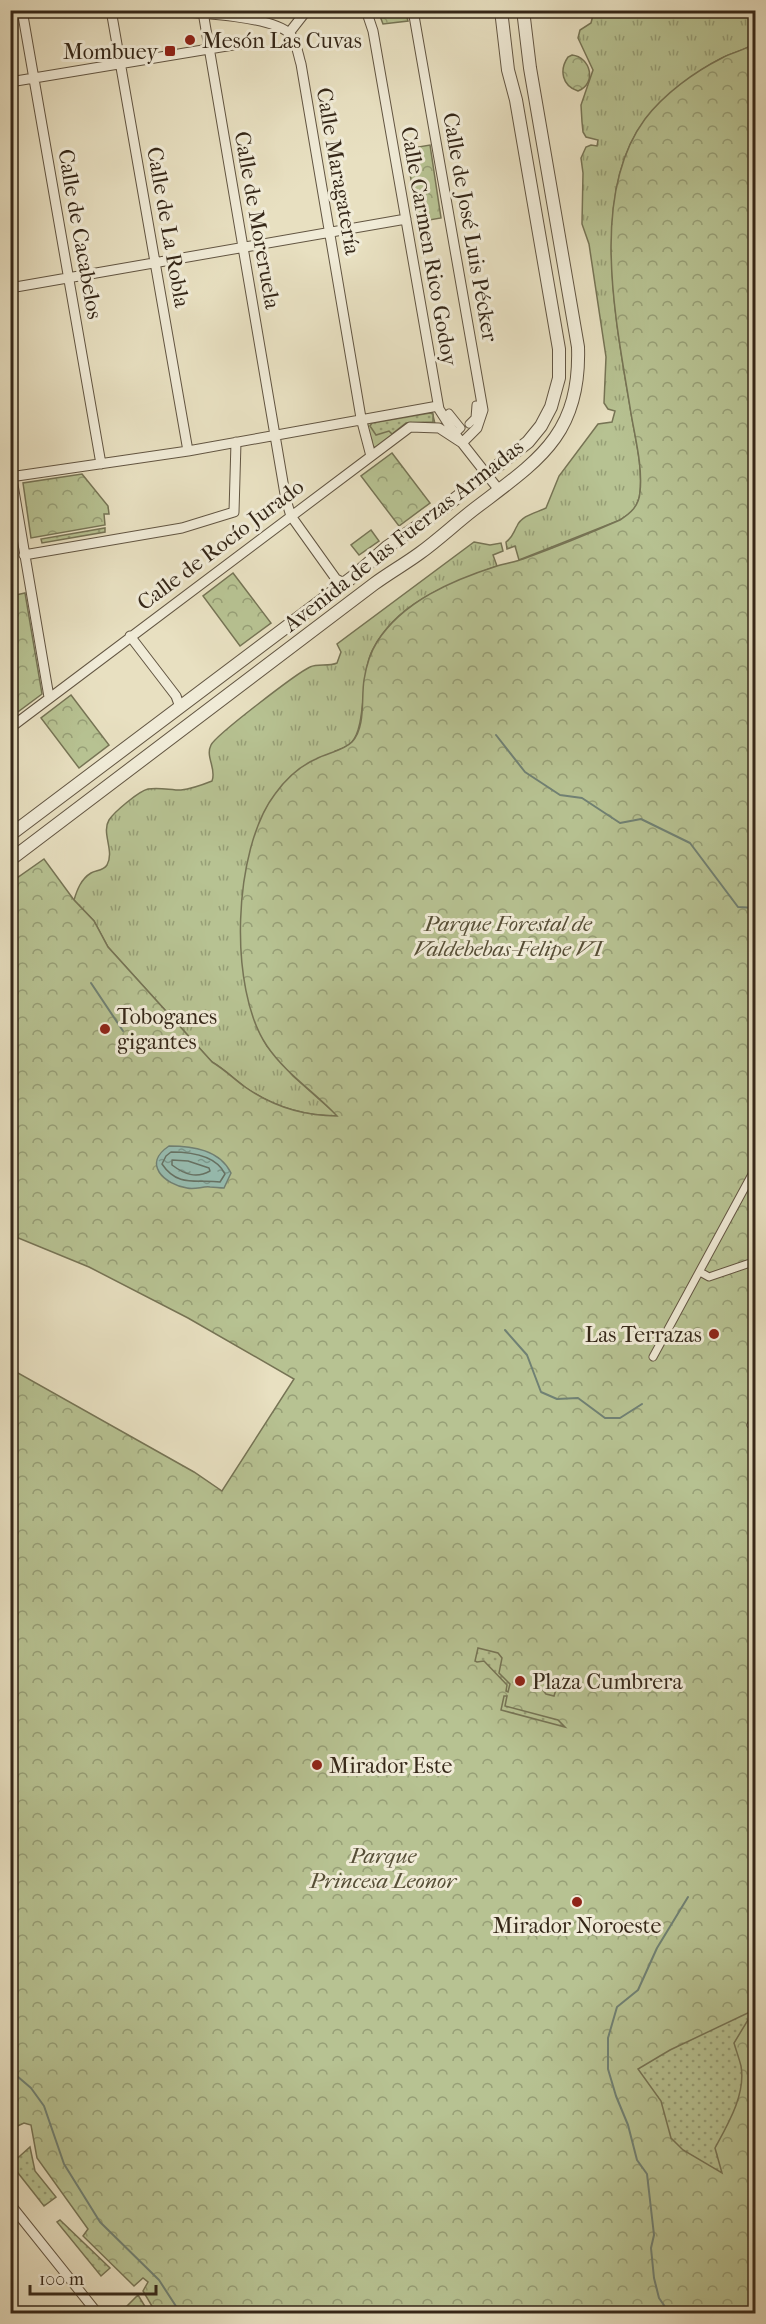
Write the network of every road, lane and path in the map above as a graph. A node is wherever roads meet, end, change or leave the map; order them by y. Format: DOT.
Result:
graph roads {
  1 [pos="22,10"];
  2 [pos="111,10"];
  3 [pos="150,10"];
  4 [pos="307,10"];
  5 [pos="366,10"];
  6 [pos="413,10"];
  7 [pos="501,10"];
  8 [pos="522,11"];
  9 [pos="203,12"];
  10 [pos="289,33"];
  11 [pos="251,42"];
  12 [pos="209,48"];
  13 [pos="121,62"];
  14 [pos="34,77"];
  15 [pos="10,82"];
  16 [pos="406,219"];
  17 [pos="330,232"];
  18 [pos="243,247"];
  19 [pos="155,263"];
  20 [pos="69,278"];
  21 [pos="10,288"];
  22 [pos="438,405"];
  23 [pos="476,405"];
  24 [pos="449,413"];
  25 [pos="361,418"];
  26 [pos="274,435"];
  27 [pos="236,442"];
  28 [pos="462,443"];
  29 [pos="188,450"];
  30 [pos="371,456"];
  31 [pos="101,464"];
  32 [pos="11,475"];
  33 [pos="486,475"];
  34 [pos="499,490"];
  35 [pos="291,516"];
  36 [pos="24,555"];
  37 [pos="344,583"];
  38 [pos="130,636"];
  39 [pos="49,697"];
  40 [pos="180,707"];
  41 [pos="10,728"];
  42 [pos="10,836"];
  43 [pos="10,860"];
  44 [pos="756,1167"];
  45 [pos="753,1177"];
  46 [pos="756,1262"];
  47 [pos="700,1272"];
  48 [pos="653,1357"];
  49 [pos="756,1415"];
  50 [pos="751,1425"];
  51 [pos="10,2205"];
  52 [pos="92,2311"];
  1 -- 14 [label="street, Calle de Cacabelos"];
  2 -- 13 [label="street, Calle de La Robla"];
  3 -- 9 [label="street"];
  4 -- 10 [label="street"];
  5 -- 16 [label="street, Calle Carmen Rico Godoy"];
  6 -- 28 [label="street, Calle de José Luis Pécker"];
  7 -- 33 [label="street, Avenida de las Fuerzas Armadas"];
  8 -- 34 [label="street, Avenida de las Fuerzas Armadas"];
  9 -- 10 [label="street"];
  9 -- 12 [label="street, Calle de Moreruela"];
  10 -- 17 [label="street, Calle Maragatería"];
  11 -- 12 [label="street"];
  12 -- 13 [label="street"];
  12 -- 18 [label="street, Calle de Moreruela"];
  13 -- 14 [label="street"];
  13 -- 19 [label="street, Calle de La Robla"];
  14 -- 15 [label="street"];
  14 -- 20 [label="street, Calle de Cacabelos"];
  16 -- 17 [label="street"];
  16 -- 22 [label="street, Calle Carmen Rico Godoy"];
  17 -- 18 [label="street"];
  17 -- 25 [label="street, Calle Maragatería"];
  18 -- 19 [label="street"];
  18 -- 26 [label="street, Calle de Moreruela"];
  19 -- 20 [label="street"];
  19 -- 29 [label="street, Calle de La Robla"];
  20 -- 21 [label="street"];
  20 -- 31 [label="street, Calle de Cacabelos"];
  22 -- 25 [label="street"];
  22 -- 28 [label="street, Calle Carmen Rico Godoy"];
  23 -- 24 [label="street"];
  25 -- 26 [label="street"];
  25 -- 30 [label="street, Calle Maragatería"];
  26 -- 27 [label="street"];
  26 -- 35 [label="street, Calle de Moreruela"];
  27 -- 29 [label="street"];
  27 -- 36 [label="street"];
  28 -- 30 [label="street, Calle de Rocío Jurado"];
  28 -- 33 [label="street, Calle Carmen Rico Godoy"];
  29 -- 31 [label="street"];
  30 -- 35 [label="street, Calle de Rocío Jurado"];
  31 -- 32 [label="street"];
  32 -- 36 [label="street"];
  33 -- 34 [label="street, Calle Carmen Rico Godoy"];
  33 -- 37 [label="street, Avenida de las Fuerzas Armadas"];
  34 -- 43 [label="street, Avenida de las Fuerzas Armadas"];
  35 -- 37 [label="street"];
  35 -- 38 [label="street, Calle de Rocío Jurado"];
  36 -- 39 [label="street"];
  37 -- 40 [label="street, Avenida de las Fuerzas Armadas"];
  38 -- 39 [label="street, Calle de Rocío Jurado"];
  38 -- 40 [label="street"];
  39 -- 41 [label="street, Calle de Rocío Jurado"];
  40 -- 42 [label="street, Avenida de las Fuerzas Armadas"];
  44 -- 45 [label="street"];
  45 -- 47 [label="street"];
  46 -- 47 [label="street"];
  47 -- 48 [label="street"];
  49 -- 50 [label="street"];
  51 -- 52 [label="street"];
}
